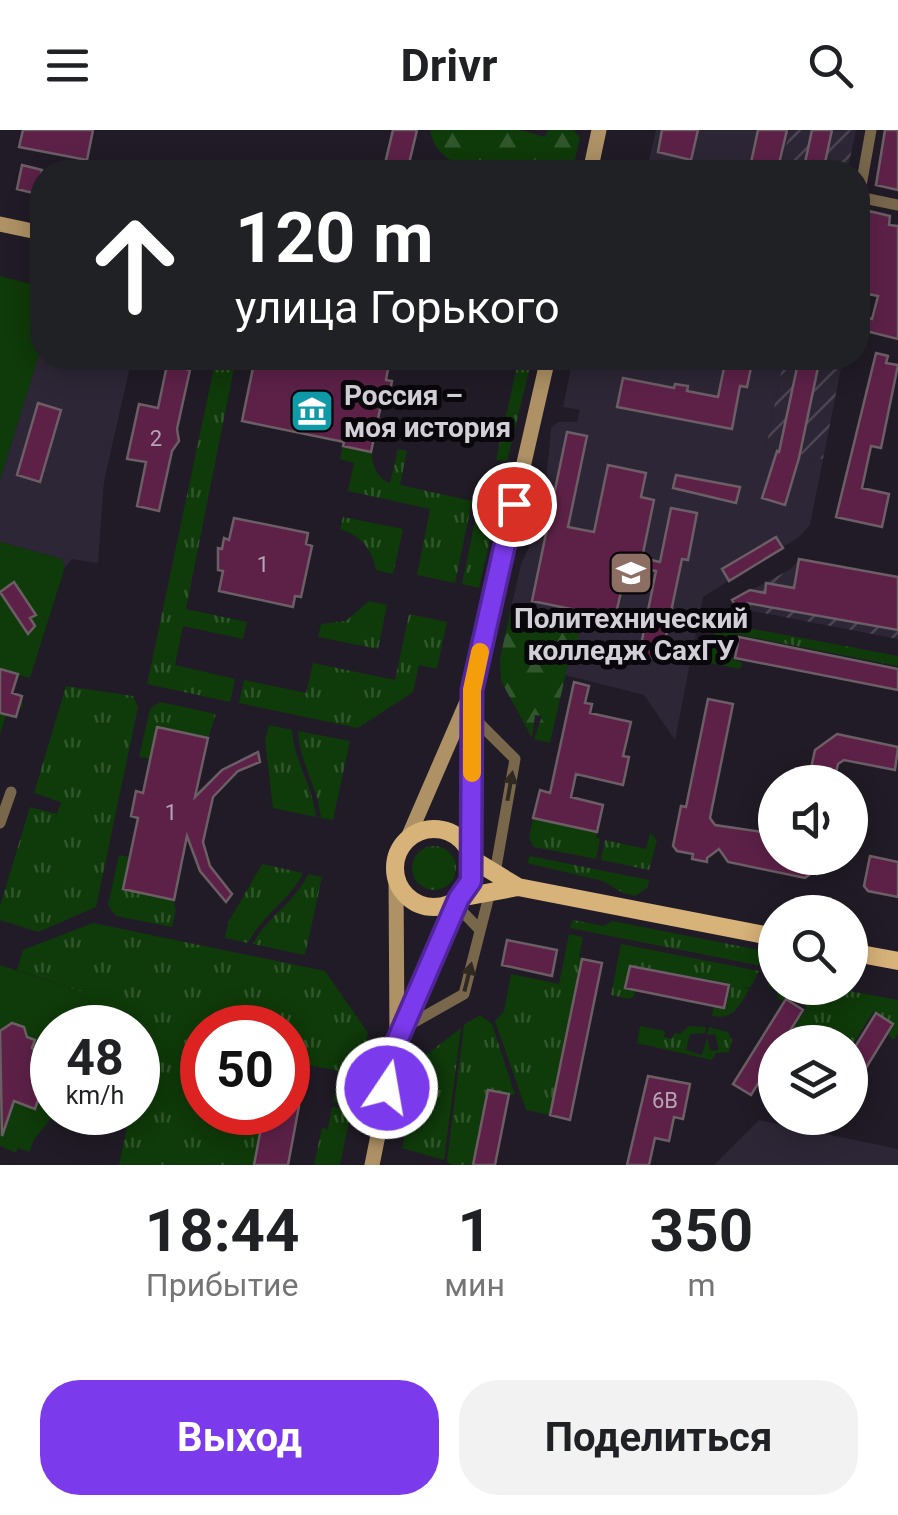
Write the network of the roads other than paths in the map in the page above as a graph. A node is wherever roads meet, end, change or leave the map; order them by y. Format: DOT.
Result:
graph roads {
  1 [pos="599,130"];
  2 [pos="871,130"];
  3 [pos="593,160"];
  4 [pos="866,160"];
  5 [pos="870,200"];
  6 [pos="898,205"];
  7 [pos="0,224"];
  8 [pos="30,230"];
  9 [pos="545,370"];
  10 [pos="472,690"];
  11 [pos="472,716"];
  12 [pos="10,792"];
  13 [pos="0,823"];
  14 [pos="407,840"];
  15 [pos="472,859"];
  16 [pos="496,873"];
  17 [pos="396,874"];
  18 [pos="518,886"];
  19 [pos="490,892"];
  20 [pos="457,902"];
  21 [pos="480,930"];
  22 [pos="758,934"];
  23 [pos="868,955"];
  24 [pos="898,961"];
  25 [pos="400,1035"];
  26 [pos="372,1165"];
  1 -- 3 [label="main road"];
  2 -- 4 [label="street"];
  5 -- 6 [label="street"];
  7 -- 8 [label="main road"];
  9 -- 10 [label="main road"];
  10 -- 11 [label="main road"];
  10 -- 14 [label="main road"];
  11 -- 15 [label="main road"];
  16 -- 11 [label="street, one-way"];
  12 -- 13 [label="street"];
  14 -- 15 [label="main road"];
  14 -- 17 [label="main road"];
  15 -- 16 [label="main road"];
  15 -- 20 [label="main road"];
  16 -- 18 [label="main road"];
  17 -- 20 [label="main road"];
  17 -- 25 [label="main road"];
  18 -- 19 [label="main road"];
  18 -- 22 [label="main road"];
  19 -- 20 [label="main road"];
  19 -- 21 [label="street"];
  20 -- 21 [label="street"];
  20 -- 25 [label="main road"];
  25 -- 21 [label="street, one-way"];
  23 -- 24 [label="main road"];
  25 -- 26 [label="main road"];
}
